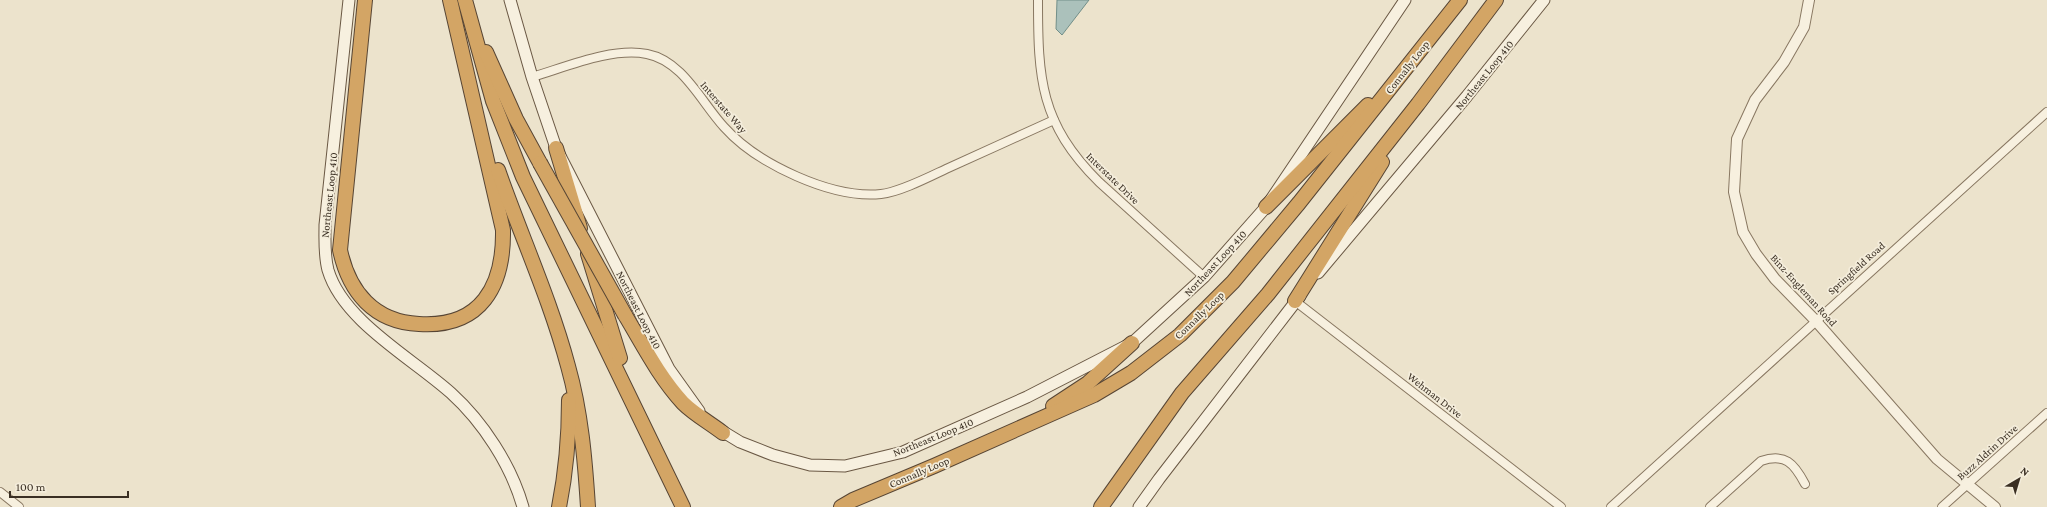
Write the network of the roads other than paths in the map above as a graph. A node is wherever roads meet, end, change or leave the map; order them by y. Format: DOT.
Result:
graph roads {
  1 [pos="349,0"];
  2 [pos="365,0"];
  3 [pos="450,0"];
  4 [pos="510,0"];
  5 [pos="1038,0"];
  6 [pos="1405,0"];
  7 [pos="1460,0"];
  8 [pos="1496,0"];
  9 [pos="1544,0"];
  10 [pos="1809,0"];
  11 [pos="466,5"];
  12 [pos="1416,56"];
  13 [pos="532,77"];
  14 [pos="1418,104"];
  15 [pos="2047,112"];
  16 [pos="479,119"];
  17 [pos="1054,120"];
  18 [pos="556,148"];
  19 [pos="1266,207"];
  20 [pos="1204,277"];
  21 [pos="1295,301"];
  22 [pos="1815,320"];
  23 [pos="1132,343"];
  24 [pos="569,368"];
  25 [pos="1182,393"];
  26 [pos="636,408"];
  27 [pos="2047,413"];
  28 [pos="1015,430"];
  29 [pos="723,433"];
  30 [pos="1805,484"];
  31 [pos="1968,484"];
  32 [pos="0,492"];
  33 [pos="19,507"];
  34 [pos="522,507"];
  35 [pos="559,507"];
  36 [pos="588,507"];
  37 [pos="683,507"];
  38 [pos="841,507"];
  39 [pos="1094,507"];
  40 [pos="1100,507"];
  41 [pos="1139,507"];
  42 [pos="1561,507"];
  43 [pos="1611,507"];
  44 [pos="1710,507"];
  45 [pos="1942,507"];
  46 [pos="1995,507"];
  1 -- 34 [label="main road, Northeast Loop 410"];
  2 -- 16 [label="highway"];
  3 -- 16 [label="highway"];
  4 -- 13 [label="main road, Northeast Loop 410"];
  5 -- 17 [label="street, Interstate Drive"];
  6 -- 19 [label="main road, Northeast Loop 410"];
  7 -- 12 [label="highway, Connally Loop"];
  8 -- 14 [label="highway"];
  9 -- 21 [label="main road, Northeast Loop 410"];
  10 -- 22 [label="street, Binz-Engleman Road"];
  11 -- 26 [label="highway"];
  11 -- 29 [label="highway, bridge"];
  12 -- 19 [label="highway"];
  12 -- 28 [label="highway, Connally Loop"];
  13 -- 17 [label="street, Interstate Way"];
  13 -- 18 [label="main road, Northeast Loop 410"];
  14 -- 21 [label="highway"];
  14 -- 25 [label="highway"];
  15 -- 22 [label="street, Springfield Road"];
  16 -- 24 [label="highway"];
  17 -- 20 [label="street, Interstate Drive"];
  18 -- 26 [label="highway"];
  18 -- 29 [label="main road, Northeast Loop 410"];
  19 -- 20 [label="main road, Northeast Loop 410"];
  20 -- 23 [label="main road, Northeast Loop 410"];
  21 -- 41 [label="main road, Northeast Loop 410"];
  21 -- 42 [label="street, Wehman Drive"];
  22 -- 31 [label="street, Binz-Engleman Road"];
  22 -- 43 [label="street, Springfield Road"];
  23 -- 28 [label="highway"];
  23 -- 29 [label="main road, Northeast Loop 410"];
  24 -- 35 [label="highway"];
  24 -- 36 [label="highway"];
  25 -- 39 [label="highway"];
  25 -- 40 [label="highway"];
  26 -- 37 [label="highway"];
  27 -- 31 [label="street, Buzz Aldrin Drive"];
  28 -- 38 [label="highway, Connally Loop"];
  30 -- 44 [label="street"];
  31 -- 45 [label="street, Buzz Aldrin Drive"];
  31 -- 46 [label="street, Binz-Engleman Road"];
  32 -- 33 [label="street"];
}
